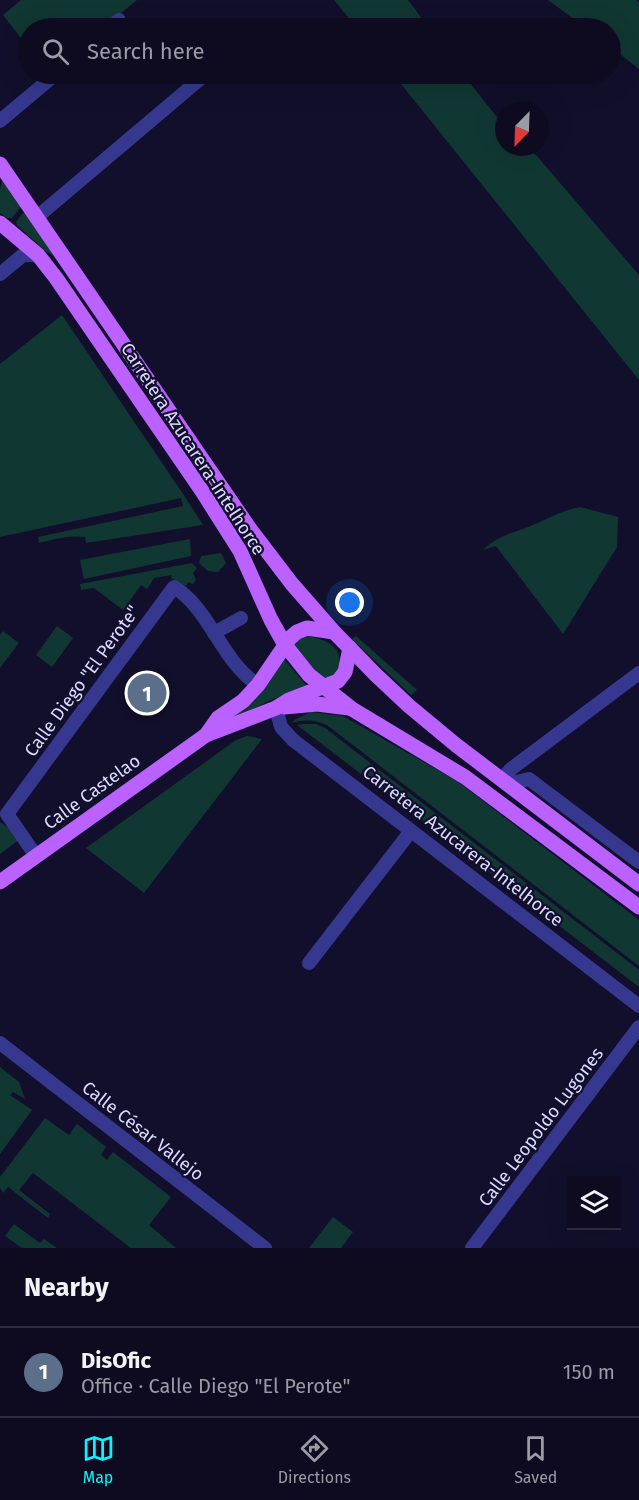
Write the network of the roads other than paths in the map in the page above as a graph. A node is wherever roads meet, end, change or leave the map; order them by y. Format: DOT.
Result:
graph roads {
  1 [pos="44,84"];
  2 [pos="194,84"];
  3 [pos="0,121"];
  4 [pos="0,164"];
  5 [pos="37,217"];
  6 [pos="0,223"];
  7 [pos="38,255"];
  8 [pos="0,274"];
  9 [pos="241,618"];
  10 [pos="271,620"];
  11 [pos="334,632"];
  12 [pos="213,633"];
  13 [pos="285,645"];
  14 [pos="350,648"];
  15 [pos="270,668"];
  16 [pos="639,673"];
  17 [pos="258,685"];
  18 [pos="322,687"];
  19 [pos="276,708"];
  20 [pos="352,709"];
  21 [pos="206,735"];
  22 [pos="505,782"];
  23 [pos="411,831"];
  24 [pos="36,856"];
  25 [pos="639,862"];
  26 [pos="0,882"];
  27 [pos="639,884"];
  28 [pos="639,907"];
  29 [pos="309,963"];
  30 [pos="639,1006"];
  31 [pos="639,1027"];
  32 [pos="0,1043"];
  33 [pos="265,1248"];
  34 [pos="472,1248"];
  1 -- 3 [label="street"];
  2 -- 5 [label="street"];
  4 -- 5 [label="main road, Carretera Azucarera-Intelhorce"];
  5 -- 11 [label="main road, Carretera Azucarera-Intelhorce"];
  6 -- 7 [label="main road, Carretera Azucarera-Intelhorce"];
  7 -- 8 [label="street"];
  7 -- 10 [label="main road, Carretera Azucarera-Intelhorce"];
  9 -- 12 [label="street"];
  10 -- 13 [label="main road, Carretera Azucarera-Intelhorce"];
  10 -- 15 [label="main road"];
  11 -- 13 [label="main road"];
  11 -- 14 [label="main road, Carretera Azucarera-Intelhorce"];
  12 -- 17 [label="street"];
  12 -- 24 [label="street, Calle Diego \"El Perote\""];
  13 -- 15 [label="main road, Calle Castelao"];
  13 -- 18 [label="main road, Carretera Azucarera-Intelhorce"];
  14 -- 18 [label="main road"];
  14 -- 22 [label="main road, Carretera Azucarera-Intelhorce"];
  15 -- 17 [label="main road, Calle Castelao"];
  16 -- 22 [label="street"];
  17 -- 21 [label="main road, Calle Castelao"];
  18 -- 19 [label="main road, Calle Castelao"];
  18 -- 20 [label="main road, Carretera Azucarera-Intelhorce"];
  19 -- 20 [label="main road"];
  19 -- 21 [label="main road, Calle Castelao"];
  19 -- 23 [label="street, Carretera Azucarera-Intelhorce"];
  20 -- 28 [label="main road, Carretera Azucarera-Intelhorce"];
  21 -- 24 [label="main road, Calle Castelao"];
  22 -- 25 [label="street"];
  22 -- 27 [label="main road, Carretera Azucarera-Intelhorce"];
  23 -- 29 [label="street"];
  23 -- 30 [label="street, Carretera Azucarera-Intelhorce"];
  24 -- 26 [label="main road, Calle Castelao"];
  31 -- 34 [label="street, Calle Leopoldo Lugones"];
  32 -- 33 [label="street, Calle César Vallejo"];
}
